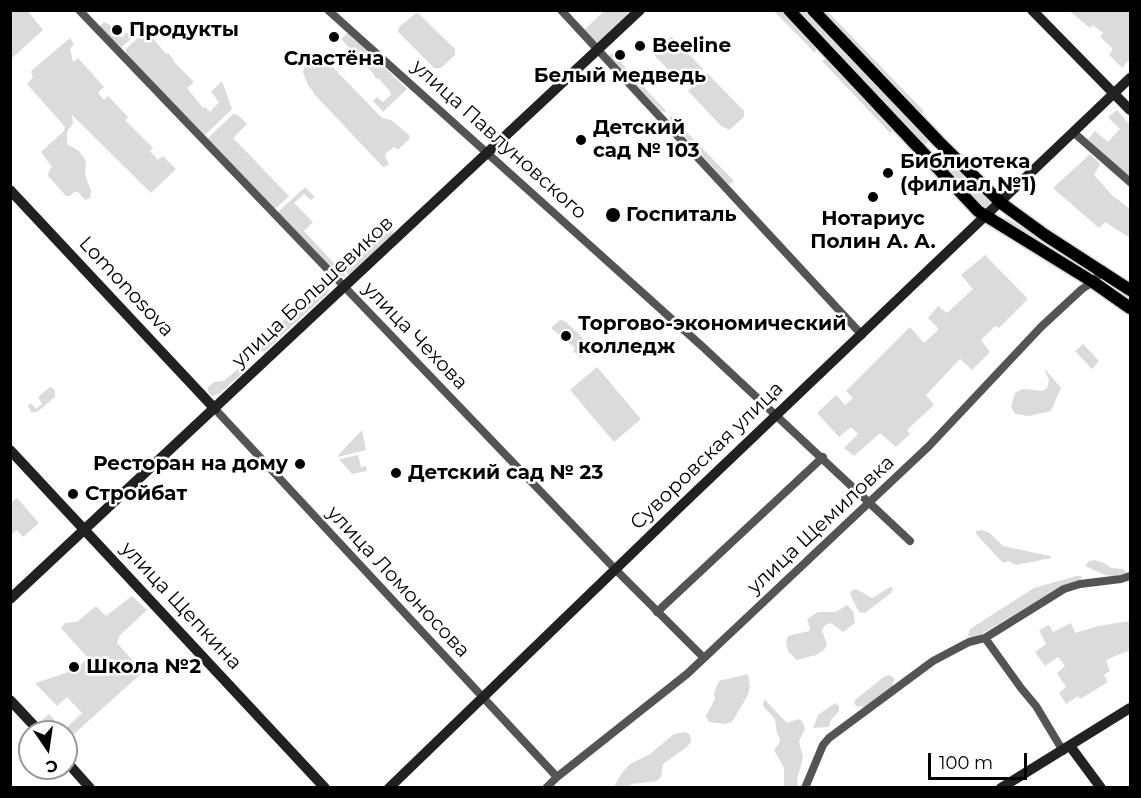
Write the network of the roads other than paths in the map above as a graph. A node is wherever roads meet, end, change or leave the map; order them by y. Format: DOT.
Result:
graph roads {
  1 [pos="79,10"];
  2 [pos="328,10"];
  3 [pos="561,10"];
  4 [pos="640,10"];
  5 [pos="789,10"];
  6 [pos="813,10"];
  7 [pos="1032,10"];
  8 [pos="598,50"];
  9 [pos="1131,78"];
  10 [pos="1114,94"];
  11 [pos="1131,110"];
  12 [pos="1073,132"];
  13 [pos="939,142"];
  14 [pos="487,154"];
  15 [pos="926,154"];
  16 [pos="952,155"];
  17 [pos="938,167"];
  18 [pos="1131,182"];
  19 [pos="10,190"];
  20 [pos="1001,202"];
  21 [pos="986,217"];
  22 [pos="1102,270"];
  23 [pos="1093,282"];
  24 [pos="344,286"];
  25 [pos="1131,290"];
  26 [pos="1131,308"];
  27 [pos="862,334"];
  28 [pos="215,409"];
  29 [pos="776,415"];
  30 [pos="10,450"];
  31 [pos="823,457"];
  32 [pos="870,502"];
  33 [pos="85,529"];
  34 [pos="910,541"];
  35 [pos="615,569"];
  36 [pos="1131,576"];
  37 [pos="10,599"];
  38 [pos="657,612"];
  39 [pos="985,638"];
  40 [pos="704,658"];
  41 [pos="482,698"];
  42 [pos="10,700"];
  43 [pos="1131,708"];
  44 [pos="29,720"];
  45 [pos="1067,749"];
  46 [pos="78,774"];
  47 [pos="557,777"];
  48 [pos="90,788"];
  49 [pos="325,788"];
  50 [pos="389,788"];
  51 [pos="546,788"];
  52 [pos="805,788"];
  53 [pos="1001,788"];
  54 [pos="1101,788"];
  1 -- 24 [label="street, улица Чехова"];
  2 -- 14 [label="street, улица Павлуновского"];
  3 -- 8 [label="street"];
  4 -- 8 [label="street, улица Большевиков"];
  5 -- 15 [label="main road"];
  6 -- 13 [label="main road"];
  7 -- 10 [label="street"];
  8 -- 14 [label="street, улица Большевиков"];
  8 -- 27 [label="street"];
  9 -- 10 [label="street, Суворовская улица"];
  10 -- 11 [label="street"];
  10 -- 12 [label="street, Суворовская улица"];
  12 -- 18 [label="street"];
  12 -- 20 [label="street, Суворовская улица"];
  13 -- 15 [label="main road"];
  13 -- 16 [label="main road"];
  14 -- 24 [label="street, улица Большевиков"];
  14 -- 29 [label="street, улица Павлуновского"];
  15 -- 17 [label="main road"];
  16 -- 17 [label="main road"];
  16 -- 20 [label="main road"];
  17 -- 21 [label="main road"];
  19 -- 28 [label="street, Lomonosova"];
  20 -- 21 [label="street, Суворовская улица"];
  20 -- 22 [label="main road"];
  21 -- 23 [label="main road"];
  21 -- 27 [label="street, Суворовская улица"];
  22 -- 23 [label="street, улица Щемиловка"];
  22 -- 25 [label="main road"];
  23 -- 26 [label="main road"];
  23 -- 32 [label="street, улица Щемиловка"];
  24 -- 28 [label="street, улица Большевиков"];
  24 -- 35 [label="street, улица Чехова"];
  27 -- 29 [label="street, Суворовская улица"];
  28 -- 33 [label="street, улица Большевиков"];
  28 -- 41 [label="street, улица Ломоносова"];
  29 -- 31 [label="street, улица Павлуновского"];
  29 -- 35 [label="street, Суворовская улица"];
  30 -- 33 [label="street, улица Щепкина"];
  31 -- 32 [label="street, улица Павлуновского"];
  31 -- 38 [label="street"];
  32 -- 34 [label="street, улица Павлуновского"];
  32 -- 40 [label="street, улица Щемиловка"];
  33 -- 37 [label="street, улица Большевиков"];
  33 -- 49 [label="street, улица Щепкина"];
  35 -- 38 [label="street, улица Чехова"];
  35 -- 41 [label="street, Суворовская улица"];
  36 -- 39 [label="street"];
  38 -- 40 [label="street, улица Чехова"];
  39 -- 45 [label="street"];
  39 -- 52 [label="street"];
  40 -- 47 [label="street, улица Щемиловка"];
  41 -- 47 [label="street, улица Ломоносова"];
  41 -- 50 [label="street, Суворовская улица"];
  42 -- 44 [label="street"];
  43 -- 45 [label="street"];
  45 -- 53 [label="street"];
  45 -- 54 [label="street"];
  46 -- 48 [label="street"];
  47 -- 51 [label="street, улица Щемиловка"];
}
